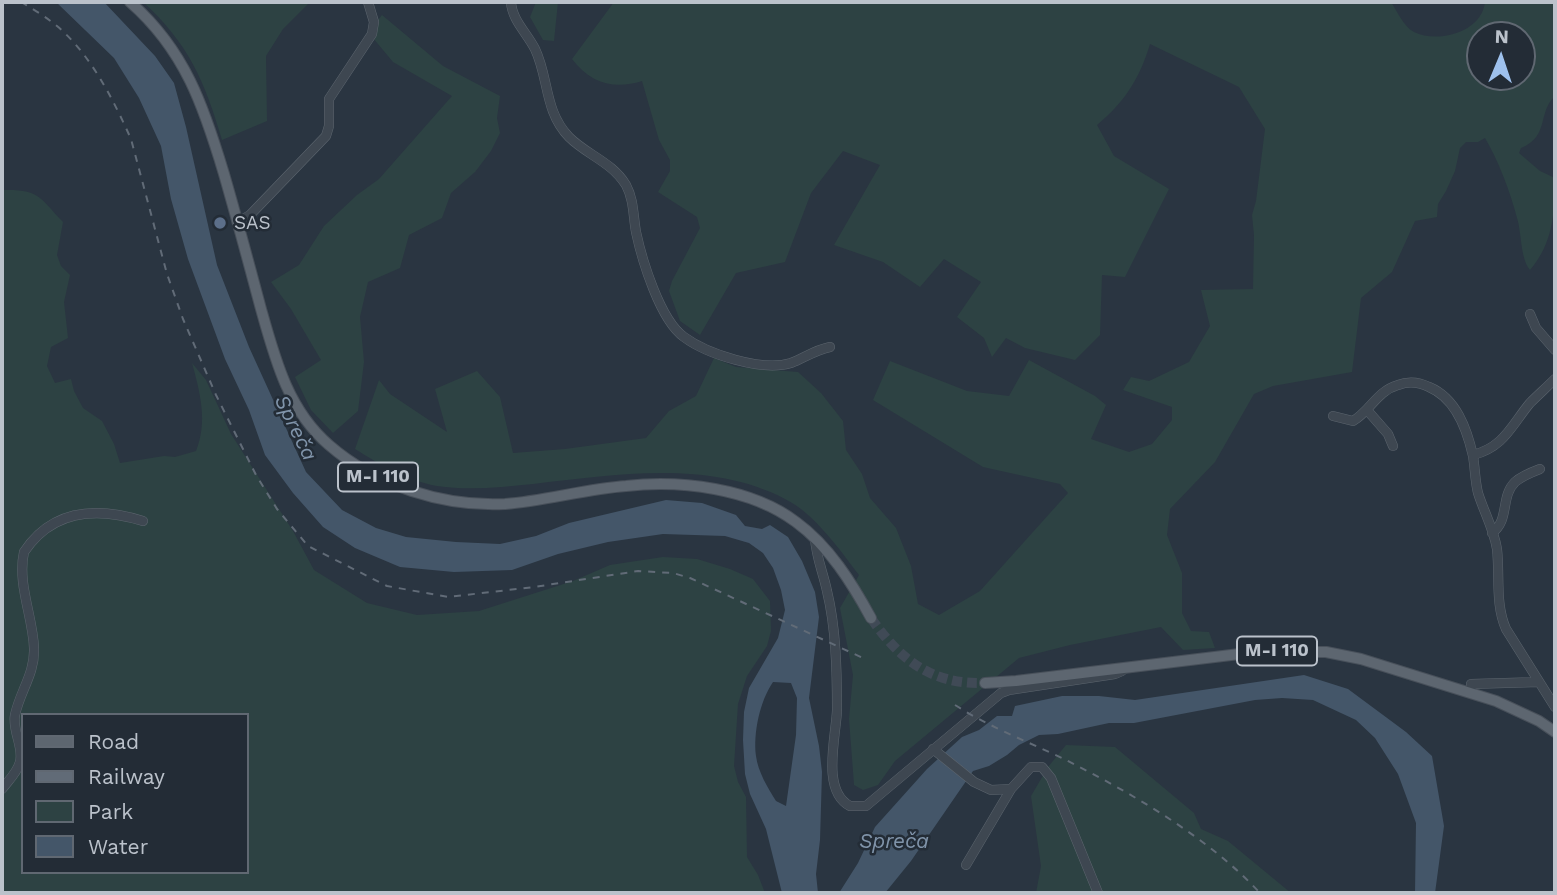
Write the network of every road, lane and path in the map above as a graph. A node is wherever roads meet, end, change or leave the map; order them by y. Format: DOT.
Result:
graph roads {
  1 [pos="130,2"];
  2 [pos="368,2"];
  3 [pos="508,3"];
  4 [pos="239,222"];
  5 [pos="1530,314"];
  6 [pos="830,347"];
  7 [pos="1555,350"];
  8 [pos="1555,379"];
  9 [pos="1367,410"];
  10 [pos="1333,416"];
  11 [pos="1393,446"];
  12 [pos="1473,455"];
  13 [pos="1540,469"];
  14 [pos="143,521"];
  15 [pos="1492,533"];
  16 [pos="815,538"];
  17 [pos="871,618"];
  18 [pos="1124,668"];
  19 [pos="1539,682"];
  20 [pos="985,683"];
  21 [pos="1471,693"];
  22 [pos="1555,707"];
  23 [pos="1555,732"];
  24 [pos="935,751"];
  25 [pos="2,789"];
  26 [pos="1011,789"];
  27 [pos="966,865"];
  28 [pos="1098,893"];
  1 -- 4 [label="main road, M-I 110"];
  2 -- 4 [label="street"];
  3 -- 6 [label="street"];
  4 -- 16 [label="main road, M-I 110"];
  5 -- 7 [label="street"];
  8 -- 12 [label="street"];
  9 -- 10 [label="street"];
  9 -- 11 [label="street"];
  9 -- 12 [label="street"];
  12 -- 15 [label="street"];
  13 -- 15 [label="street"];
  14 -- 25 [label="street"];
  15 -- 19 [label="street"];
  16 -- 17 [label="main road, M-I 110"];
  16 -- 24 [label="street"];
  18 -- 20 [label="main road, M-I 110"];
  18 -- 21 [label="main road, M-I 110"];
  18 -- 24 [label="street"];
  19 -- 21 [label="street"];
  19 -- 22 [label="street"];
  21 -- 23 [label="main road, M-I 110"];
  24 -- 26 [label="street"];
  26 -- 27 [label="street"];
  26 -- 28 [label="street"];
}
